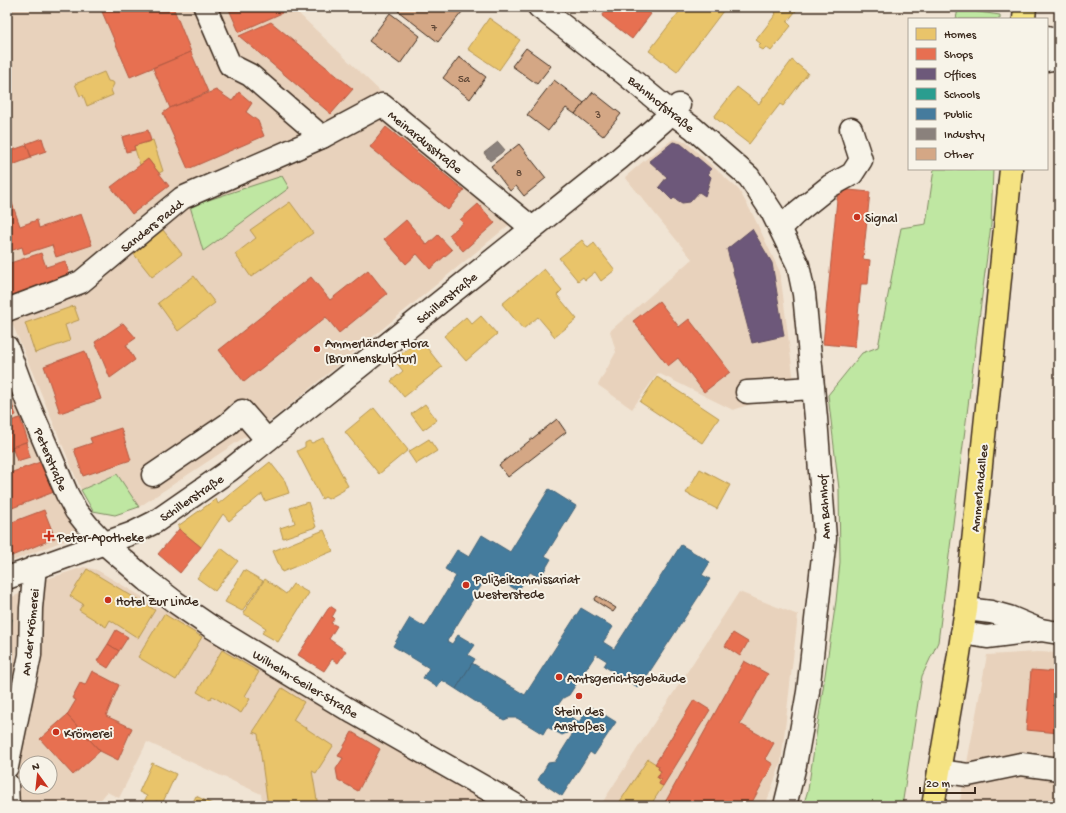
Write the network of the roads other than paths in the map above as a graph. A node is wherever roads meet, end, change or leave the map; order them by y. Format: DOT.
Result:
graph roads {
  1 [pos="205,7"];
  2 [pos="539,7"];
  3 [pos="1025,7"];
  4 [pos="1024,18"];
  5 [pos="1048,37"];
  6 [pos="1059,42"];
  7 [pos="1059,58"];
  8 [pos="1048,60"];
  9 [pos="676,109"];
  10 [pos="851,129"];
  11 [pos="322,137"];
  12 [pos="1010,170"];
  13 [pos="776,220"];
  14 [pos="532,228"];
  15 [pos="7,310"];
  16 [pos="9,360"];
  17 [pos="813,388"];
  18 [pos="746,392"];
  19 [pos="267,440"];
  20 [pos="153,475"];
  21 [pos="105,544"];
  22 [pos="35,567"];
  23 [pos="7,578"];
  24 [pos="966,608"];
  25 [pos="1050,632"];
  26 [pos="962,633"];
  27 [pos="7,767"];
  28 [pos="1059,769"];
  29 [pos="939,771"];
  30 [pos="7,784"];
  31 [pos="8,806"];
  32 [pos="518,806"];
  33 [pos="785,806"];
  34 [pos="933,806"];
  1 -- 11 [label="street"];
  2 -- 9 [label="street, Bahnhofstraße"];
  3 -- 4 [label="main road"];
  5 -- 6 [label="street"];
  7 -- 8 [label="street"];
  9 -- 13 [label="street, Bahnhofstraße"];
  9 -- 14 [label="street, Schillerstraße"];
  10 -- 13 [label="street"];
  11 -- 14 [label="street, Meinardusstraße"];
  11 -- 15 [label="street, Sanders Padd"];
  12 -- 24 [label="main road, Ammerlandallee"];
  13 -- 17 [label="street, Am Bahnhof"];
  14 -- 19 [label="street, Schillerstraße"];
  16 -- 21 [label="street, Peterstraße"];
  17 -- 18 [label="street"];
  17 -- 33 [label="street, Am Bahnhof"];
  19 -- 20 [label="street"];
  19 -- 21 [label="street, Schillerstraße"];
  21 -- 22 [label="street, Schillerstraße"];
  21 -- 32 [label="street, Wilhelm-Geiler-Straße"];
  22 -- 23 [label="street, Schillerstraße"];
  22 -- 27 [label="street, An der Krömerei"];
  24 -- 25 [label="street"];
  24 -- 26 [label="main road, Ammerlandallee"];
  25 -- 26 [label="street"];
  26 -- 29 [label="main road, Ammerlandallee"];
  28 -- 29 [label="street"];
  29 -- 34 [label="main road, Ammerlandallee"];
  30 -- 31 [label="street"];
}
